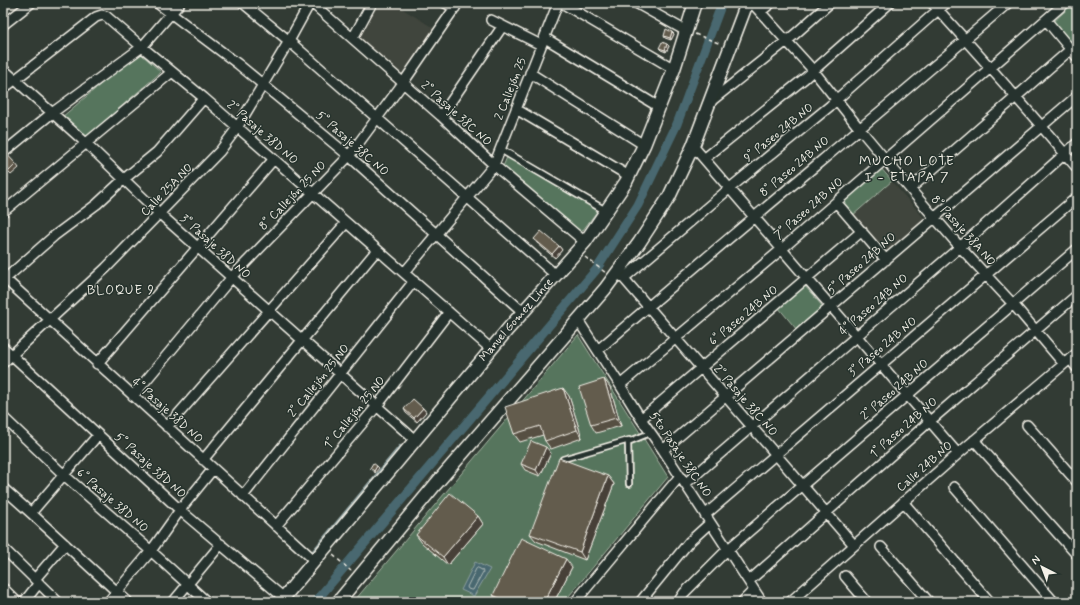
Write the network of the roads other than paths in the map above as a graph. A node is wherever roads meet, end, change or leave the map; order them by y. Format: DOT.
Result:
graph roads {
  1 [pos="31,3"];
  2 [pos="157,3"];
  3 [pos="180,3"];
  4 [pos="243,3"];
  5 [pos="311,3"];
  6 [pos="372,3"];
  7 [pos="445,3"];
  8 [pos="558,3"];
  9 [pos="562,3"];
  10 [pos="636,3"];
  11 [pos="694,3"];
  12 [pos="747,3"];
  13 [pos="752,3"];
  14 [pos="771,3"];
  15 [pos="830,3"];
  16 [pos="890,3"];
  17 [pos="946,3"];
  18 [pos="1008,3"];
  19 [pos="1065,3"];
  20 [pos="456,6"];
  21 [pos="935,6"];
  22 [pos="760,12"];
  23 [pos="171,14"];
  24 [pos="491,20"];
  25 [pos="1046,20"];
  26 [pos="3,25"];
  27 [pos="502,26"];
  28 [pos="691,33"];
  29 [pos="353,38"];
  30 [pos="966,39"];
  31 [pos="289,42"];
  32 [pos="543,42"];
  33 [pos="786,42"];
  34 [pos="142,47"];
  35 [pos="1071,50"];
  36 [pos="1077,57"];
  37 [pos="990,68"];
  38 [pos="3,69"];
  39 [pos="674,69"];
  40 [pos="813,70"];
  41 [pos="172,72"];
  42 [pos="530,73"];
  43 [pos="15,80"];
  44 [pos="403,83"];
  45 [pos="263,84"];
  46 [pos="3,89"];
  47 [pos="1077,96"];
  48 [pos="1016,97"];
  49 [pos="204,98"];
  50 [pos="836,100"];
  51 [pos="710,102"];
  52 [pos="659,106"];
  53 [pos="516,109"];
  54 [pos="52,113"];
  55 [pos="441,116"];
  56 [pos="378,119"];
  57 [pos="1042,126"];
  58 [pos="237,128"];
  59 [pos="859,128"];
  60 [pos="1077,143"];
  61 [pos="87,144"];
  62 [pos="644,145"];
  63 [pos="693,146"];
  64 [pos="500,149"];
  65 [pos="3,153"];
  66 [pos="1065,154"];
  67 [pos="349,156"];
  68 [pos="704,159"];
  69 [pos="885,159"];
  70 [pos="273,160"];
  71 [pos="494,165"];
  72 [pos="1077,168"];
  73 [pos="629,176"];
  74 [pos="124,179"];
  75 [pos="730,188"];
  76 [pos="910,189"];
  77 [pos="313,194"];
  78 [pos="1077,197"];
  79 [pos="467,198"];
  80 [pos="836,202"];
  81 [pos="3,212"];
  82 [pos="606,212"];
  83 [pos="160,214"];
  84 [pos="754,217"];
  85 [pos="935,218"];
  86 [pos="346,223"];
  87 [pos="862,231"];
  88 [pos="436,234"];
  89 [pos="197,247"];
  90 [pos="960,247"];
  91 [pos="582,248"];
  92 [pos="1077,248"];
  93 [pos="782,249"];
  94 [pos="377,250"];
  95 [pos="886,260"];
  96 [pos="550,270"];
  97 [pos="404,273"];
  98 [pos="617,275"];
  99 [pos="986,275"];
  100 [pos="4,278"];
  101 [pos="232,278"];
  102 [pos="807,278"];
  103 [pos="414,282"];
  104 [pos="1077,295"];
  105 [pos="1013,304"];
  106 [pos="649,307"];
  107 [pos="831,307"];
  108 [pos="268,310"];
  109 [pos="449,312"];
  110 [pos="523,312"];
  111 [pos="49,320"];
  112 [pos="578,320"];
  113 [pos="1035,330"];
  114 [pos="856,336"];
  115 [pos="676,338"];
  116 [pos="303,341"];
  117 [pos="3,347"];
  118 [pos="491,349"];
  119 [pos="598,350"];
  120 [pos="11,355"];
  121 [pos="1070,359"];
  122 [pos="3,363"];
  123 [pos="97,364"];
  124 [pos="881,364"];
  125 [pos="702,368"];
  126 [pos="1077,368"];
  127 [pos="340,374"];
  128 [pos="620,385"];
  129 [pos="907,395"];
  130 [pos="133,396"];
  131 [pos="726,397"];
  132 [pos="377,406"];
  133 [pos="3,417"];
  134 [pos="641,419"];
  135 [pos="930,421"];
  136 [pos="1028,425"];
  137 [pos="752,426"];
  138 [pos="167,427"];
  139 [pos="650,433"];
  140 [pos="98,435"];
  141 [pos="415,440"];
  142 [pos="630,440"];
  143 [pos="974,440"];
  144 [pos="663,450"];
  145 [pos="776,454"];
  146 [pos="958,454"];
  147 [pos="563,459"];
  148 [pos="204,460"];
  149 [pos="213,469"];
  150 [pos="64,475"];
  151 [pos="680,476"];
  152 [pos="1077,482"];
  153 [pos="629,484"];
  154 [pos="685,484"];
  155 [pos="802,485"];
  156 [pos="954,487"];
  157 [pos="5,494"];
  158 [pos="243,496"];
  159 [pos="903,502"];
  160 [pos="180,510"];
  161 [pos="31,512"];
  162 [pos="826,513"];
  163 [pos="708,519"];
  164 [pos="276,526"];
  165 [pos="65,544"];
  166 [pos="220,544"];
  167 [pos="854,545"];
  168 [pos="881,547"];
  169 [pos="3,548"];
  170 [pos="728,549"];
  171 [pos="151,551"];
  172 [pos="1077,555"];
  173 [pos="315,561"];
  174 [pos="845,576"];
  175 [pos="37,581"];
  176 [pos="749,581"];
  177 [pos="188,584"];
  178 [pos="3,588"];
  179 [pos="754,590"];
  180 [pos="117,591"];
  181 [pos="282,600"];
  182 [pos="343,600"];
  183 [pos="580,600"];
  184 [pos="17,602"];
  185 [pos="24,602"];
  186 [pos="58,602"];
  187 [pos="108,602"];
  188 [pos="128,602"];
  189 [pos="173,602"];
  190 [pos="207,602"];
  191 [pos="640,602"];
  192 [pos="678,602"];
  193 [pos="742,602"];
  194 [pos="762,602"];
  195 [pos="790,602"];
  196 [pos="867,602"];
  197 [pos="929,602"];
  198 [pos="990,602"];
  199 [pos="1054,602"];
  1 -- 26 [label="street"];
  2 -- 23 [label="street, 5° Pasaje 38C NO"];
  3 -- 23 [label="street"];
  4 -- 31 [label="street"];
  5 -- 29 [label="street, 2° Pasaje 38C NO"];
  5 -- 31 [label="street, Calle 25A NO"];
  6 -- 29 [label="street"];
  7 -- 20 [label="street"];
  8 -- 32 [label="street, 2 Callejón 25"];
  9 -- 39 [label="street"];
  10 -- 28 [label="street"];
  11 -- 28 [label="main road, Manuel Gomez Lince"];
  12 -- 51 [label="main road"];
  13 -- 22 [label="street, 8° Pasaje 38A NO"];
  14 -- 22 [label="street"];
  15 -- 33 [label="street"];
  16 -- 40 [label="street"];
  17 -- 21 [label="street, 9° Paseo 24B NO"];
  18 -- 30 [label="street, 8° Paseo 24B NO"];
  19 -- 25 [label="street, 7° Paseo 24B NO"];
  20 -- 44 [label="street, 8° Callejón 25 NO"];
  21 -- 30 [label="street"];
  21 -- 50 [label="street, 9° Paseo 24B NO"];
  22 -- 33 [label="street, 8° Pasaje 38A NO"];
  23 -- 34 [label="street"];
  23 -- 45 [label="street, 5° Pasaje 38C NO"];
  24 -- 27 [label="street"];
  25 -- 35 [label="street"];
  25 -- 37 [label="street, 7° Paseo 24B NO"];
  27 -- 32 [label="street"];
  27 -- 55 [label="street"];
  28 -- 39 [label="main road, Manuel Gomez Lince"];
  29 -- 44 [label="street, 2° Pasaje 38C NO"];
  30 -- 37 [label="street"];
  30 -- 59 [label="street, 8° Paseo 24B NO"];
  31 -- 45 [label="street, Calle 25A NO"];
  31 -- 56 [label="street"];
  32 -- 42 [label="street, 2 Callejón 25"];
  32 -- 52 [label="street"];
  33 -- 40 [label="street, 8° Pasaje 38A NO"];
  33 -- 51 [label="street"];
  34 -- 41 [label="street, 2° Pasaje 38D NO"];
  34 -- 43 [label="street, 2° Pasaje 38D NO"];
  34 -- 54 [label="street"];
  35 -- 36 [label="street"];
  35 -- 48 [label="street"];
  37 -- 48 [label="street"];
  37 -- 69 [label="street, 7° Paseo 24B NO"];
  38 -- 43 [label="street, 3° Pasaje 38D NO"];
  39 -- 52 [label="main road, Manuel Gomez Lince"];
  40 -- 50 [label="street, 8° Pasaje 38A NO"];
  40 -- 68 [label="street"];
  41 -- 49 [label="street, 2° Pasaje 38D NO"];
  41 -- 61 [label="street"];
  42 -- 53 [label="street, 2 Callejón 25"];
  42 -- 62 [label="street"];
  43 -- 46 [label="street"];
  43 -- 54 [label="street, 3° Pasaje 38D NO"];
  44 -- 55 [label="street, 2° Pasaje 38C NO"];
  44 -- 56 [label="street, 8° Callejón 25 NO"];
  45 -- 58 [label="street, Calle 25A NO"];
  45 -- 67 [label="street, 5° Pasaje 38C NO"];
  47 -- 57 [label="street, 5° Paseo 24B NO"];
  48 -- 57 [label="street"];
  48 -- 76 [label="street"];
  49 -- 58 [label="street, 2° Pasaje 38D NO"];
  49 -- 74 [label="street"];
  50 -- 59 [label="street, 8° Pasaje 38A NO"];
  50 -- 75 [label="street, 9° Paseo 24B NO"];
  51 -- 63 [label="main road"];
  52 -- 62 [label="main road, Manuel Gomez Lince"];
  53 -- 64 [label="street, 2 Callejón 25"];
  53 -- 73 [label="street"];
  54 -- 61 [label="street, 3° Pasaje 38D NO"];
  54 -- 65 [label="street"];
  55 -- 71 [label="street, 2° Pasaje 38C NO"];
  56 -- 67 [label="street, 8° Callejón 25 NO"];
  56 -- 79 [label="street"];
  57 -- 66 [label="street"];
  57 -- 85 [label="street, 5° Paseo 24B NO"];
  58 -- 70 [label="street, 2° Pasaje 38D NO"];
  58 -- 83 [label="street, Calle 25A NO"];
  59 -- 69 [label="street, 8° Pasaje 38A NO"];
  59 -- 84 [label="street, 8° Paseo 24B NO"];
  60 -- 66 [label="street, 4° Paseo 24B NO"];
  61 -- 74 [label="street, 3° Pasaje 38D NO"];
  61 -- 81 [label="street"];
  62 -- 73 [label="main road, Manuel Gomez Lince"];
  63 -- 68 [label="street"];
  63 -- 98 [label="main road"];
  64 -- 71 [label="street, 2 Callejón 25"];
  64 -- 82 [label="street"];
  66 -- 72 [label="street"];
  66 -- 90 [label="street, 4° Paseo 24B NO"];
  67 -- 77 [label="street, 8° Callejón 25 NO"];
  67 -- 88 [label="street, 5° Pasaje 38C NO"];
  68 -- 75 [label="street"];
  69 -- 76 [label="street, 8° Pasaje 38A NO"];
  69 -- 80 [label="street, 7° Paseo 24B NO"];
  70 -- 77 [label="street, 2° Pasaje 38D NO"];
  70 -- 89 [label="street"];
  71 -- 79 [label="street, 2 Callejón 25"];
  71 -- 91 [label="street, 2° Pasaje 38C NO"];
  73 -- 82 [label="main road, Manuel Gomez Lince"];
  74 -- 83 [label="street, 3° Pasaje 38D NO"];
  74 -- 100 [label="street"];
  75 -- 84 [label="street"];
  75 -- 98 [label="street, 9° Paseo 24B NO"];
  76 -- 85 [label="street, 8° Pasaje 38A NO"];
  77 -- 86 [label="street, 2° Pasaje 38D NO"];
  77 -- 101 [label="street, 8° Callejón 25 NO"];
  78 -- 99 [label="street, 3° Paseo 24B NO"];
  79 -- 88 [label="street, 2 Callejón 25"];
  79 -- 96 [label="street"];
  80 -- 87 [label="street"];
  80 -- 93 [label="street, 7° Paseo 24B NO"];
  82 -- 91 [label="main road, Manuel Gomez Lince"];
  83 -- 89 [label="street, 3° Pasaje 38D NO"];
  83 -- 111 [label="street, Calle 25A NO"];
  84 -- 93 [label="street"];
  84 -- 106 [label="street, 8° Paseo 24B NO"];
  85 -- 90 [label="street, 8° Pasaje 38A NO"];
  85 -- 95 [label="street, 5° Paseo 24B NO"];
  86 -- 94 [label="street, 2° Pasaje 38D NO"];
  86 -- 108 [label="street"];
  87 -- 95 [label="street"];
  87 -- 102 [label="street, 6° Paseo 24B NO"];
  88 -- 97 [label="street, 2 Callejón 25"];
  88 -- 110 [label="street, 5° Pasaje 38C NO"];
  89 -- 101 [label="street, 3° Pasaje 38D NO"];
  89 -- 123 [label="street"];
  90 -- 99 [label="street, 8° Pasaje 38A NO"];
  90 -- 114 [label="street, 4° Paseo 24B NO"];
  91 -- 110 [label="main road, Manuel Gomez Lince"];
  92 -- 105 [label="street, 2° Paseo 24B NO"];
  93 -- 102 [label="street"];
  93 -- 115 [label="street, 7° Paseo 24B NO"];
  94 -- 97 [label="street, 2° Pasaje 38D NO"];
  94 -- 116 [label="street"];
  95 -- 107 [label="street, 5° Paseo 24B NO"];
  97 -- 103 [label="street, 2° Pasaje 38D NO"];
  98 -- 106 [label="street, 2° Pasaje 38C NO"];
  98 -- 112 [label="main road"];
  99 -- 105 [label="street, 8° Pasaje 38A NO"];
  99 -- 124 [label="street, 3° Paseo 24B NO"];
  100 -- 111 [label="street, 4° Pasaje 38D NO"];
  101 -- 108 [label="street, 3° Pasaje 38D NO"];
  101 -- 130 [label="street, 8° Callejón 25 NO"];
  102 -- 107 [label="street"];
  102 -- 125 [label="street, 6° Paseo 24B NO"];
  103 -- 109 [label="street, 2° Pasaje 38D NO"];
  103 -- 127 [label="street, 2° Callejón 25 NO"];
  104 -- 113 [label="street, 1° Paseo 24B NO"];
  105 -- 113 [label="street, 8° Pasaje 38A NO"];
  105 -- 129 [label="street, 2° Paseo 24B NO"];
  106 -- 115 [label="street, 2° Pasaje 38C NO"];
  106 -- 119 [label="street, 8° Paseo 24B NO"];
  107 -- 114 [label="street"];
  107 -- 131 [label="street, 5° Paseo 24B NO"];
  108 -- 116 [label="street, 3° Pasaje 38D NO"];
  108 -- 138 [label="street"];
  109 -- 118 [label="street, 2° Pasaje 38D NO"];
  109 -- 132 [label="street, 1° Callejón 25 NO"];
  110 -- 118 [label="main road, Manuel Gomez Lince"];
  111 -- 120 [label="street, Calle 25A NO"];
  111 -- 123 [label="street, 4° Pasaje 38D NO"];
  112 -- 119 [label="street, 5to Pasaje 38C NO"];
  112 -- 182 [label="main road"];
  113 -- 121 [label="street, 8° Pasaje 38A NO"];
  113 -- 135 [label="street, 1° Paseo 24B NO"];
  114 -- 124 [label="street"];
  114 -- 137 [label="street, 4° Paseo 24B NO"];
  115 -- 125 [label="street, 2° Pasaje 38C NO"];
  115 -- 128 [label="street, 7° Paseo 24B NO"];
  116 -- 127 [label="street, 3° Pasaje 38D NO"];
  116 -- 148 [label="street"];
  117 -- 120 [label="street, 5° Pasaje 38D NO"];
  118 -- 141 [label="main road, Manuel Gomez Lince"];
  119 -- 128 [label="street, 5to Pasaje 38C NO"];
  120 -- 122 [label="street, Calle 25A NO"];
  120 -- 140 [label="street, 5° Pasaje 38D NO"];
  121 -- 126 [label="street, 8° Pasaje 38A NO"];
  121 -- 143 [label="street, Calle 24B NO"];
  123 -- 130 [label="street, 4° Pasaje 38D NO"];
  124 -- 129 [label="street"];
  124 -- 145 [label="street, 3° Paseo 24B NO"];
  125 -- 131 [label="street, 2° Pasaje 38C NO"];
  125 -- 134 [label="street, 6° Paseo 24B NO"];
  127 -- 132 [label="street, 3° Pasaje 38D NO"];
  127 -- 158 [label="street, 2° Callejón 25 NO"];
  128 -- 134 [label="street, 5to Pasaje 38C NO"];
  129 -- 135 [label="street"];
  129 -- 155 [label="street, 2° Paseo 24B NO"];
  130 -- 138 [label="street, 4° Pasaje 38D NO"];
  131 -- 137 [label="street, 2° Pasaje 38C NO"];
  131 -- 144 [label="street, 5° Paseo 24B NO"];
  132 -- 141 [label="street, 3° Pasaje 38D NO"];
  132 -- 164 [label="street, 1° Callejón 25 NO"];
  133 -- 150 [label="street, 6° Pasaje 38D NO"];
  134 -- 139 [label="street, 5to Pasaje 38C NO"];
  135 -- 146 [label="street"];
  135 -- 162 [label="street, 1° Paseo 24B NO"];
  136 -- 152 [label="street"];
  137 -- 145 [label="street, 2° Pasaje 38C NO"];
  137 -- 154 [label="street, 4° Paseo 24B NO"];
  138 -- 148 [label="street, 4° Pasaje 38D NO"];
  139 -- 142 [label="lane"];
  139 -- 144 [label="street, 5to Pasaje 38C NO"];
  140 -- 150 [label="street"];
  140 -- 160 [label="street, 5° Pasaje 38D NO"];
  141 -- 173 [label="main road, Manuel Gomez Lince"];
  142 -- 147 [label="lane"];
  142 -- 153 [label="lane"];
  143 -- 146 [label="street, Calle 24B NO"];
  143 -- 172 [label="street"];
  144 -- 151 [label="street, 5to Pasaje 38C NO"];
  145 -- 155 [label="street, 2° Pasaje 38C NO"];
  145 -- 163 [label="street, 3° Paseo 24B NO"];
  146 -- 159 [label="street, Calle 24B NO"];
  148 -- 149 [label="street, 4° Pasaje 38D NO"];
  149 -- 158 [label="street, 4° Pasaje 38D NO"];
  149 -- 160 [label="street"];
  150 -- 161 [label="street"];
  150 -- 171 [label="street, 6° Pasaje 38D NO"];
  151 -- 154 [label="street, 5to Pasaje 38C NO"];
  151 -- 183 [label="street"];
  154 -- 163 [label="street, 5to Pasaje 38C NO"];
  155 -- 162 [label="street, 2° Pasaje 38C NO"];
  155 -- 170 [label="street, 2° Paseo 24B NO"];
  156 -- 199 [label="street"];
  157 -- 161 [label="street"];
  158 -- 164 [label="street, 4° Pasaje 38D NO"];
  159 -- 167 [label="street, Calle 24B NO"];
  159 -- 198 [label="street"];
  160 -- 166 [label="street, 5° Pasaje 38D NO"];
  160 -- 171 [label="street"];
  161 -- 165 [label="street"];
  162 -- 167 [label="street, 2° Pasaje 38C NO"];
  162 -- 176 [label="street, 1° Paseo 24B NO"];
  163 -- 170 [label="street, 5to Pasaje 38C NO"];
  163 -- 191 [label="street, 3° Paseo 24B NO"];
  164 -- 173 [label="street, 4° Pasaje 38D NO"];
  165 -- 175 [label="street"];
  165 -- 180 [label="street"];
  166 -- 177 [label="street"];
  166 -- 181 [label="street, 5° Pasaje 38D NO"];
  167 -- 195 [label="street, Calle 24B NO"];
  168 -- 197 [label="street"];
  169 -- 175 [label="street"];
  170 -- 176 [label="street, 5to Pasaje 38C NO"];
  170 -- 192 [label="street, 2° Paseo 24B NO"];
  171 -- 177 [label="street, 6° Pasaje 38D NO"];
  171 -- 180 [label="street"];
  173 -- 181 [label="main road, Manuel Gomez Lince"];
  174 -- 196 [label="street"];
  175 -- 185 [label="street"];
  175 -- 186 [label="street"];
  176 -- 179 [label="street, 5to Pasaje 38C NO"];
  177 -- 189 [label="street"];
  177 -- 190 [label="street, 6° Pasaje 38D NO"];
  178 -- 184 [label="street"];
  179 -- 193 [label="street"];
  179 -- 194 [label="street, 5to Pasaje 38C NO"];
  180 -- 187 [label="street"];
  180 -- 188 [label="street"];
}
